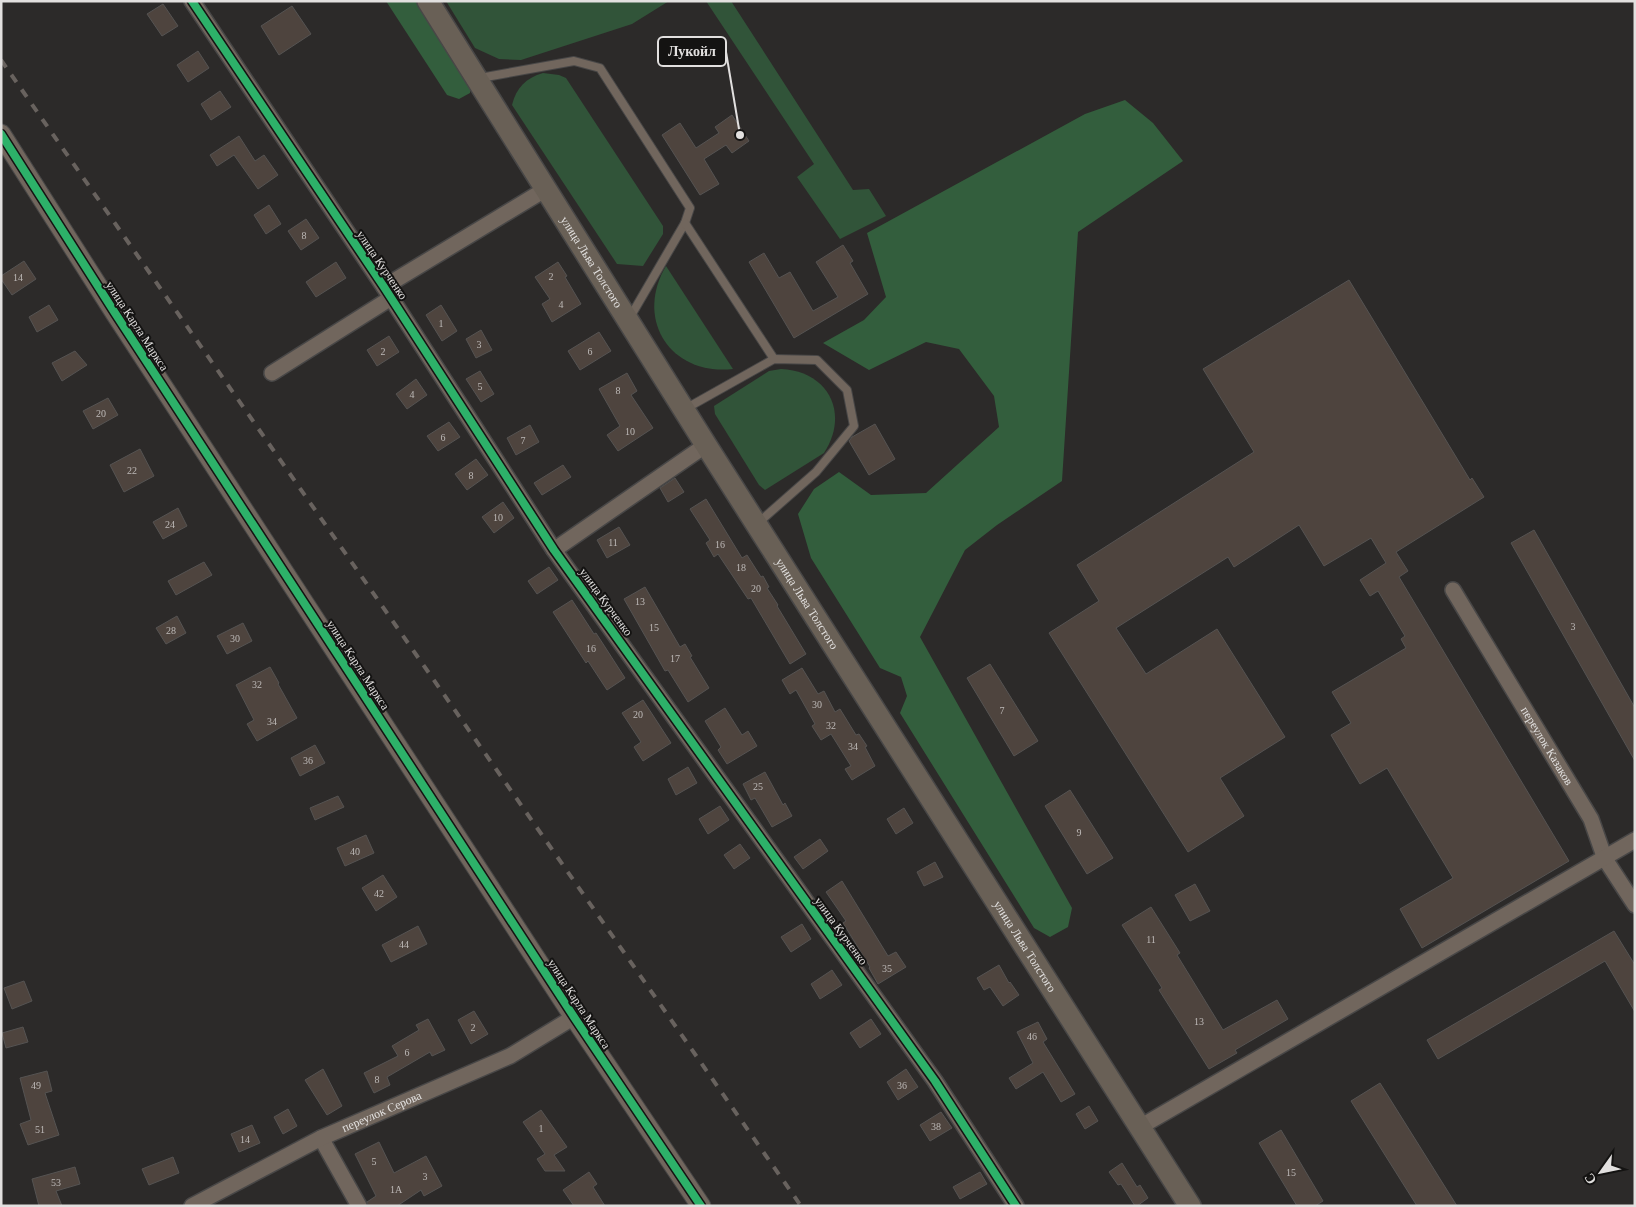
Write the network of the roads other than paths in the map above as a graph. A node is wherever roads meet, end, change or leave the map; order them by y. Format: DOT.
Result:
graph roads {
  1 [pos="192,1"];
  2 [pos="428,1"];
  3 [pos="477,78"];
  4 [pos="1,134"];
  5 [pos="546,189"];
  6 [pos="685,223"];
  7 [pos="387,293"];
  8 [pos="628,321"];
  9 [pos="774,359"];
  10 [pos="272,372"];
  11 [pos="684,410"];
  12 [pos="706,445"];
  13 [pos="757,525"];
  14 [pos="554,550"];
  15 [pos="1453,590"];
  16 [pos="1635,840"];
  17 [pos="1605,859"];
  18 [pos="1635,905"];
  19 [pos="574,1017"];
  20 [pos="1140,1127"];
  21 [pos="321,1138"];
  22 [pos="192,1206"];
  23 [pos="359,1206"];
  24 [pos="701,1206"];
  25 [pos="1016,1206"];
  26 [pos="1190,1206"];
  1 -- 7 [label="street, улица Курченко"];
  2 -- 3 [label="main road, улица Льва Толстого"];
  3 -- 5 [label="main road, улица Льва Толстого"];
  3 -- 6 [label="lane"];
  4 -- 19 [label="street, улица Карла Маркса"];
  5 -- 7 [label="street"];
  5 -- 8 [label="main road, улица Льва Толстого"];
  6 -- 8 [label="lane"];
  6 -- 9 [label="lane"];
  7 -- 10 [label="street"];
  7 -- 14 [label="street, улица Курченко"];
  8 -- 11 [label="main road, улица Льва Толстого"];
  9 -- 11 [label="lane"];
  9 -- 13 [label="lane"];
  11 -- 12 [label="main road, улица Льва Толстого"];
  12 -- 13 [label="main road, улица Льва Толстого"];
  12 -- 14 [label="street"];
  13 -- 20 [label="main road, улица Льва Толстого"];
  14 -- 25 [label="street, улица Курченко"];
  15 -- 17 [label="street, переулок Казаков"];
  16 -- 17 [label="street"];
  17 -- 18 [label="street, переулок Казаков"];
  17 -- 20 [label="street"];
  19 -- 21 [label="street, переулок Серова"];
  19 -- 24 [label="street, улица Карла Маркса"];
  20 -- 26 [label="main road, улица Льва Толстого"];
  21 -- 22 [label="street, переулок Серова"];
  21 -- 23 [label="street"];
}
